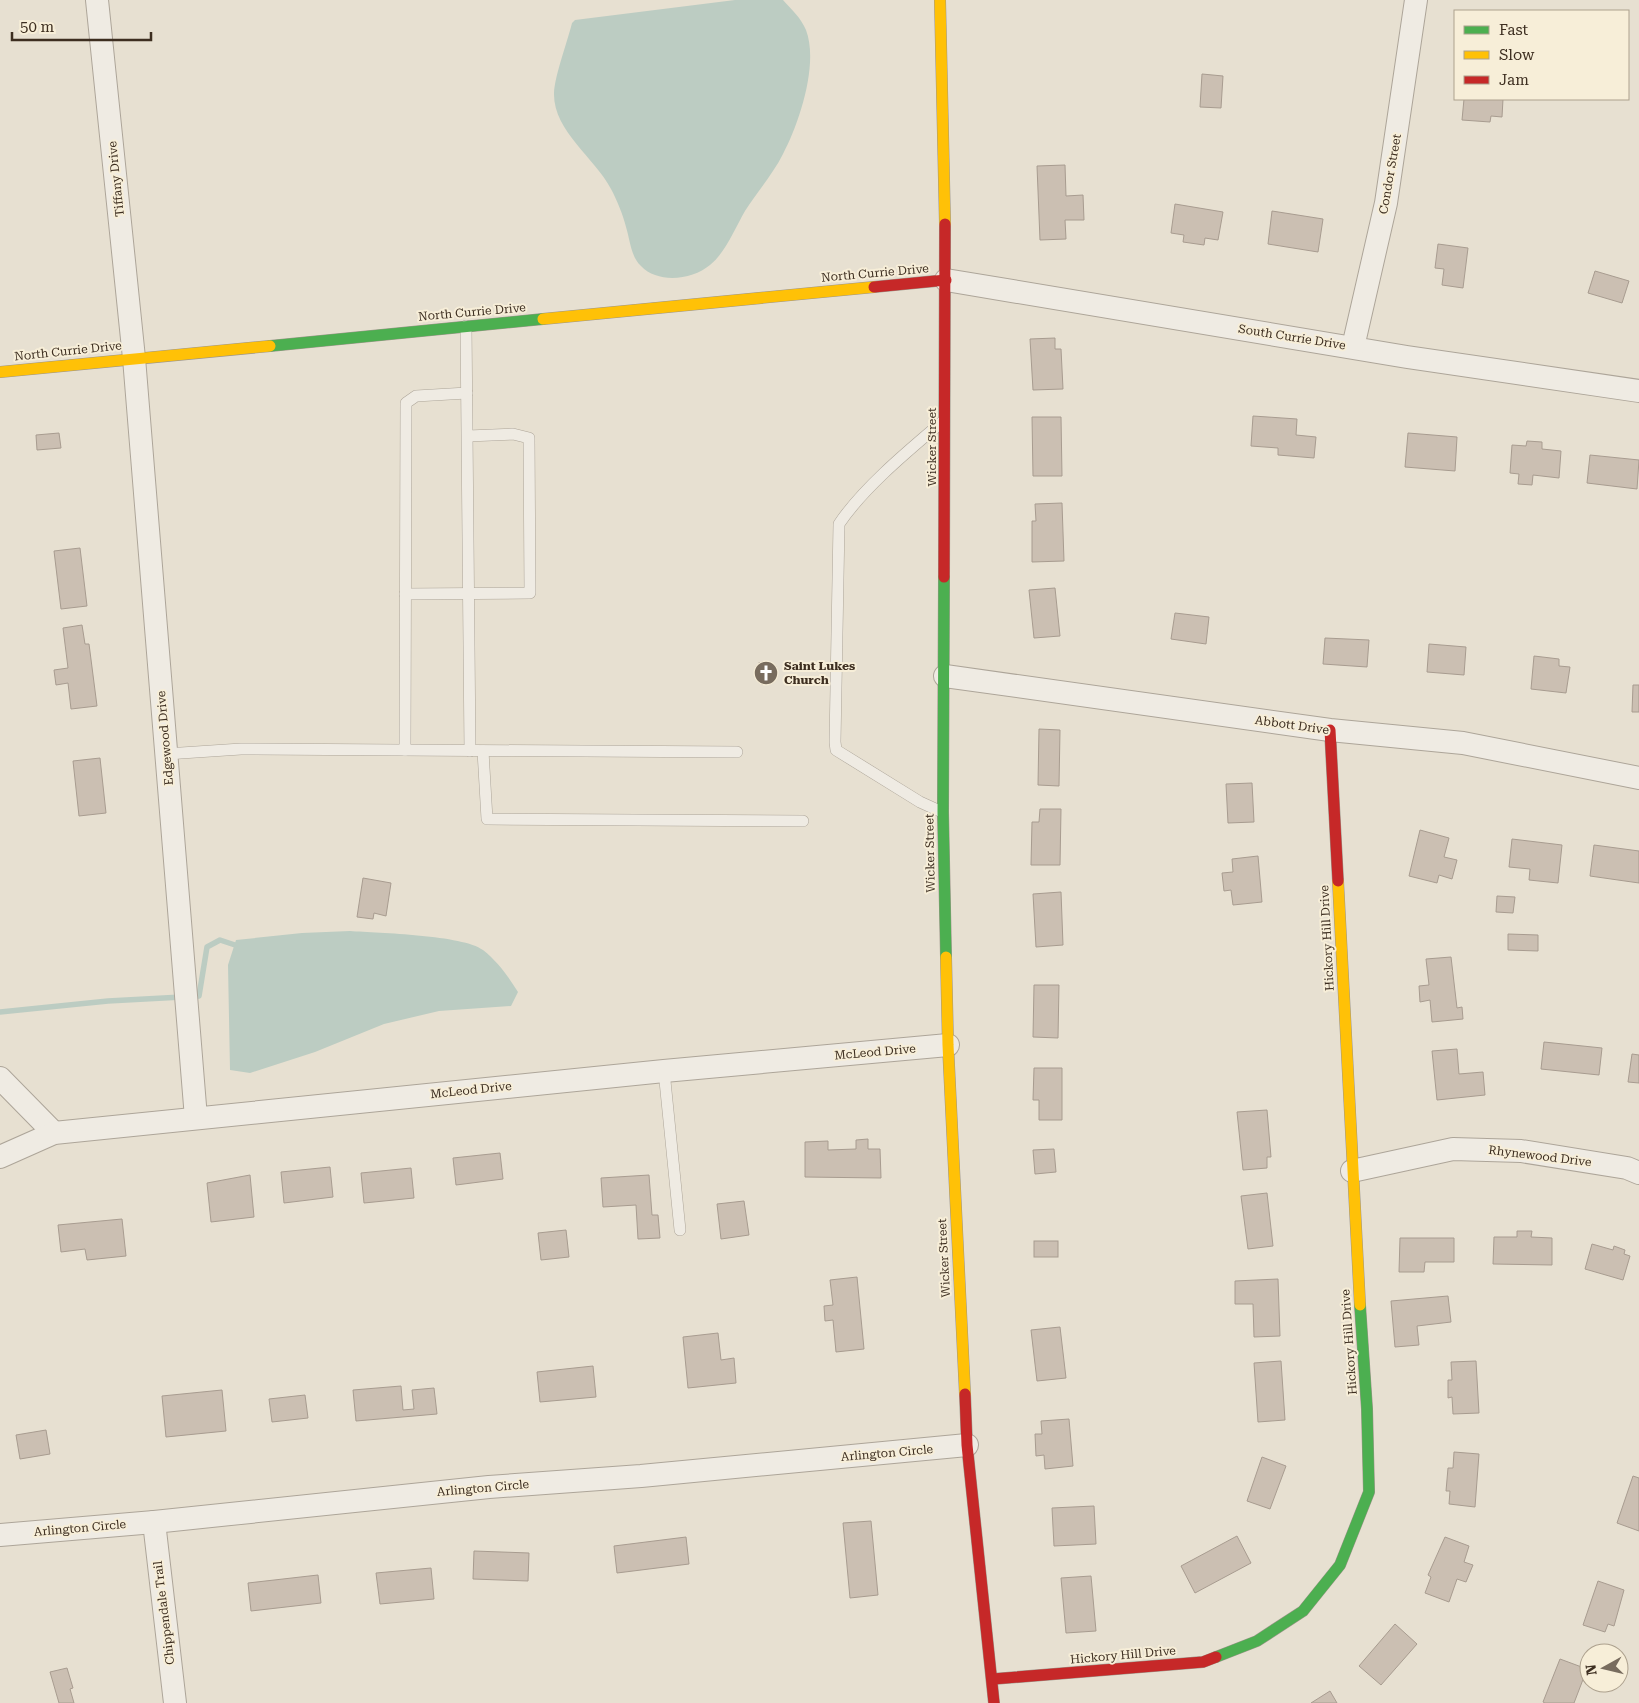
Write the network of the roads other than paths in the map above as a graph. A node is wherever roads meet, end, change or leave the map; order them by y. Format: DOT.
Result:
graph roads {
  1 [pos="97,0"];
  2 [pos="940,0"];
  3 [pos="1416,0"];
  4 [pos="946,280"];
  5 [pos="466,326"];
  6 [pos="1353,346"];
  7 [pos="134,358"];
  8 [pos="0,372"];
  9 [pos="1639,391"];
  10 [pos="467,394"];
  11 [pos="945,420"];
  12 [pos="468,436"];
  13 [pos="406,594"];
  14 [pos="469,594"];
  15 [pos="945,676"];
  16 [pos="1330,730"];
  17 [pos="405,750"];
  18 [pos="470,751"];
  19 [pos="483,751"];
  20 [pos="737,752"];
  21 [pos="166,754"];
  22 [pos="1639,778"];
  23 [pos="943,812"];
  24 [pos="803,821"];
  25 [pos="948,1045"];
  26 [pos="664,1071"];
  27 [pos="0,1078"];
  28 [pos="196,1118"];
  29 [pos="54,1133"];
  30 [pos="0,1157"];
  31 [pos="1352,1171"];
  32 [pos="1639,1173"];
  33 [pos="680,1230"];
  34 [pos="967,1445"];
  35 [pos="154,1522"];
  36 [pos="0,1535"];
  37 [pos="993,1679"];
  38 [pos="175,1703"];
  39 [pos="994,1703"];
  1 -- 7 [label="street, Tiffany Drive"];
  2 -- 4 [label="street, Wicker Street"];
  3 -- 6 [label="street, Condor Street"];
  4 -- 5 [label="street, North Currie Drive"];
  4 -- 6 [label="street, South Currie Drive"];
  4 -- 11 [label="street, Wicker Street"];
  5 -- 7 [label="street, North Currie Drive"];
  5 -- 10 [label="lane"];
  6 -- 9 [label="street, South Currie Drive"];
  7 -- 8 [label="street, North Currie Drive"];
  7 -- 21 [label="street, Edgewood Drive"];
  10 -- 12 [label="lane"];
  10 -- 13 [label="lane"];
  11 -- 15 [label="street, Wicker Street"];
  11 -- 23 [label="lane"];
  12 -- 14 [label="lane"];
  12 -- 14 [label="lane"];
  13 -- 14 [label="lane"];
  13 -- 17 [label="lane"];
  14 -- 18 [label="lane"];
  15 -- 16 [label="street, Abbott Drive"];
  15 -- 23 [label="street, Wicker Street"];
  16 -- 22 [label="street, Abbott Drive"];
  16 -- 31 [label="street, Hickory Hill Drive"];
  17 -- 18 [label="lane"];
  17 -- 21 [label="lane"];
  18 -- 19 [label="lane"];
  19 -- 20 [label="lane"];
  19 -- 24 [label="lane"];
  21 -- 28 [label="street, Edgewood Drive"];
  23 -- 25 [label="street, Wicker Street"];
  25 -- 26 [label="street, McLeod Drive"];
  25 -- 34 [label="street, Wicker Street"];
  26 -- 28 [label="street, McLeod Drive"];
  26 -- 33 [label="lane"];
  27 -- 29 [label="street"];
  28 -- 29 [label="street, McLeod Drive"];
  29 -- 30 [label="street, McLeod Drive"];
  31 -- 32 [label="street, Rhynewood Drive"];
  31 -- 37 [label="street, Hickory Hill Drive"];
  34 -- 35 [label="street, Arlington Circle"];
  34 -- 37 [label="street, Wicker Street"];
  35 -- 36 [label="street, Arlington Circle"];
  35 -- 38 [label="street, Chippendale Trail"];
  37 -- 39 [label="street, Wicker Street"];
}
